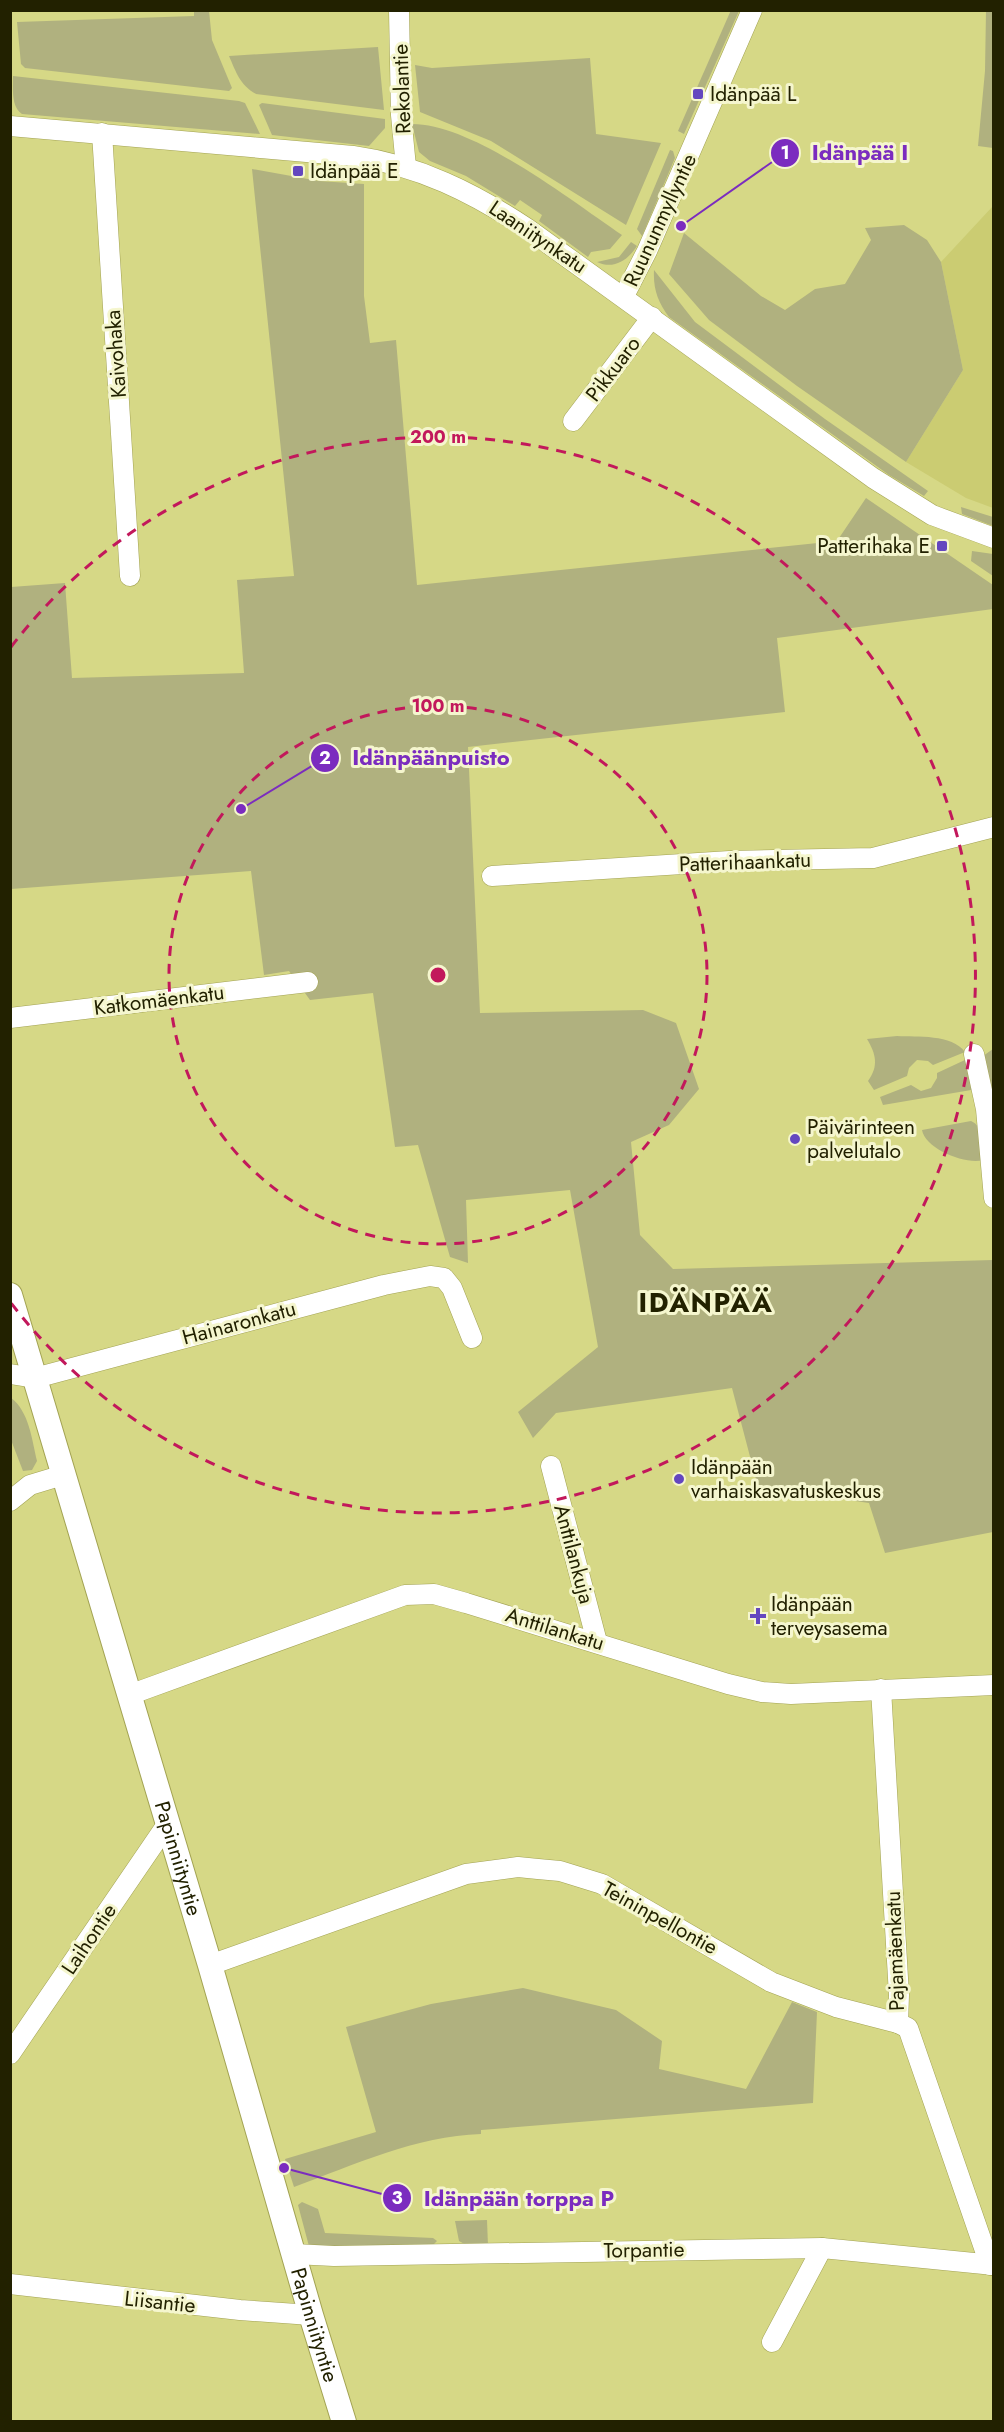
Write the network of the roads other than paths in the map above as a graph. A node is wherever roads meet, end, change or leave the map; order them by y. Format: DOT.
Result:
graph roads {
  1 [pos="399,10"];
  2 [pos="752,10"];
  3 [pos="10,126"];
  4 [pos="102,133"];
  5 [pos="406,166"];
  6 [pos="624,297"];
  7 [pos="652,317"];
  8 [pos="573,421"];
  9 [pos="993,538"];
  10 [pos="130,576"];
  11 [pos="993,827"];
  12 [pos="492,876"];
  13 [pos="308,982"];
  14 [pos="10,1018"];
  15 [pos="974,1054"];
  16 [pos="993,1198"];
  17 [pos="10,1295"];
  18 [pos="472,1338"];
  19 [pos="10,1374"];
  20 [pos="35,1378"];
  21 [pos="551,1466"];
  22 [pos="63,1475"];
  23 [pos="10,1501"];
  24 [pos="597,1641"];
  25 [pos="993,1685"];
  26 [pos="881,1689"];
  27 [pos="129,1695"];
  28 [pos="168,1823"];
  29 [pos="210,1965"];
  30 [pos="898,2023"];
  31 [pos="10,2054"];
  32 [pos="822,2248"];
  33 [pos="294,2254"];
  34 [pos="992,2265"];
  35 [pos="10,2284"];
  36 [pos="311,2315"];
  37 [pos="772,2342"];
  38 [pos="344,2421"];
  1 -- 5 [label="street, Rekolantie"];
  2 -- 6 [label="street, Ruununmyllyntie"];
  3 -- 4 [label="street, Laaniitynkatu"];
  4 -- 5 [label="street, Laaniitynkatu"];
  4 -- 10 [label="street, Kaivohaka"];
  5 -- 6 [label="street, Laaniitynkatu"];
  6 -- 7 [label="street, Laaniitynkatu"];
  7 -- 8 [label="street, Pikkuaro"];
  7 -- 9 [label="street, Laaniitynkatu"];
  11 -- 12 [label="street, Patterihaankatu"];
  13 -- 14 [label="street, Katkomäenkatu"];
  15 -- 16 [label="street"];
  17 -- 20 [label="street, Papinniityntie"];
  18 -- 20 [label="street, Hainaronkatu"];
  19 -- 20 [label="street"];
  20 -- 22 [label="street, Papinniityntie"];
  21 -- 24 [label="street, Anttilankuja"];
  22 -- 23 [label="street"];
  22 -- 27 [label="street, Papinniityntie"];
  24 -- 26 [label="street, Anttilankatu"];
  24 -- 27 [label="street, Anttilankatu"];
  25 -- 26 [label="street, Anttilankatu"];
  26 -- 30 [label="street, Pajamäenkatu"];
  27 -- 28 [label="street, Papinniityntie"];
  28 -- 29 [label="street, Papinniityntie"];
  28 -- 31 [label="street, Laihontie"];
  29 -- 30 [label="street, Teininpellontie"];
  29 -- 33 [label="street, Papinniityntie"];
  30 -- 34 [label="street, Pajamäenkatu"];
  32 -- 33 [label="street, Torpantie"];
  32 -- 34 [label="street, Torpantie"];
  32 -- 37 [label="street"];
  33 -- 36 [label="street, Papinniityntie"];
  35 -- 36 [label="street, Liisantie"];
  36 -- 38 [label="street, Papinniityntie"];
}
